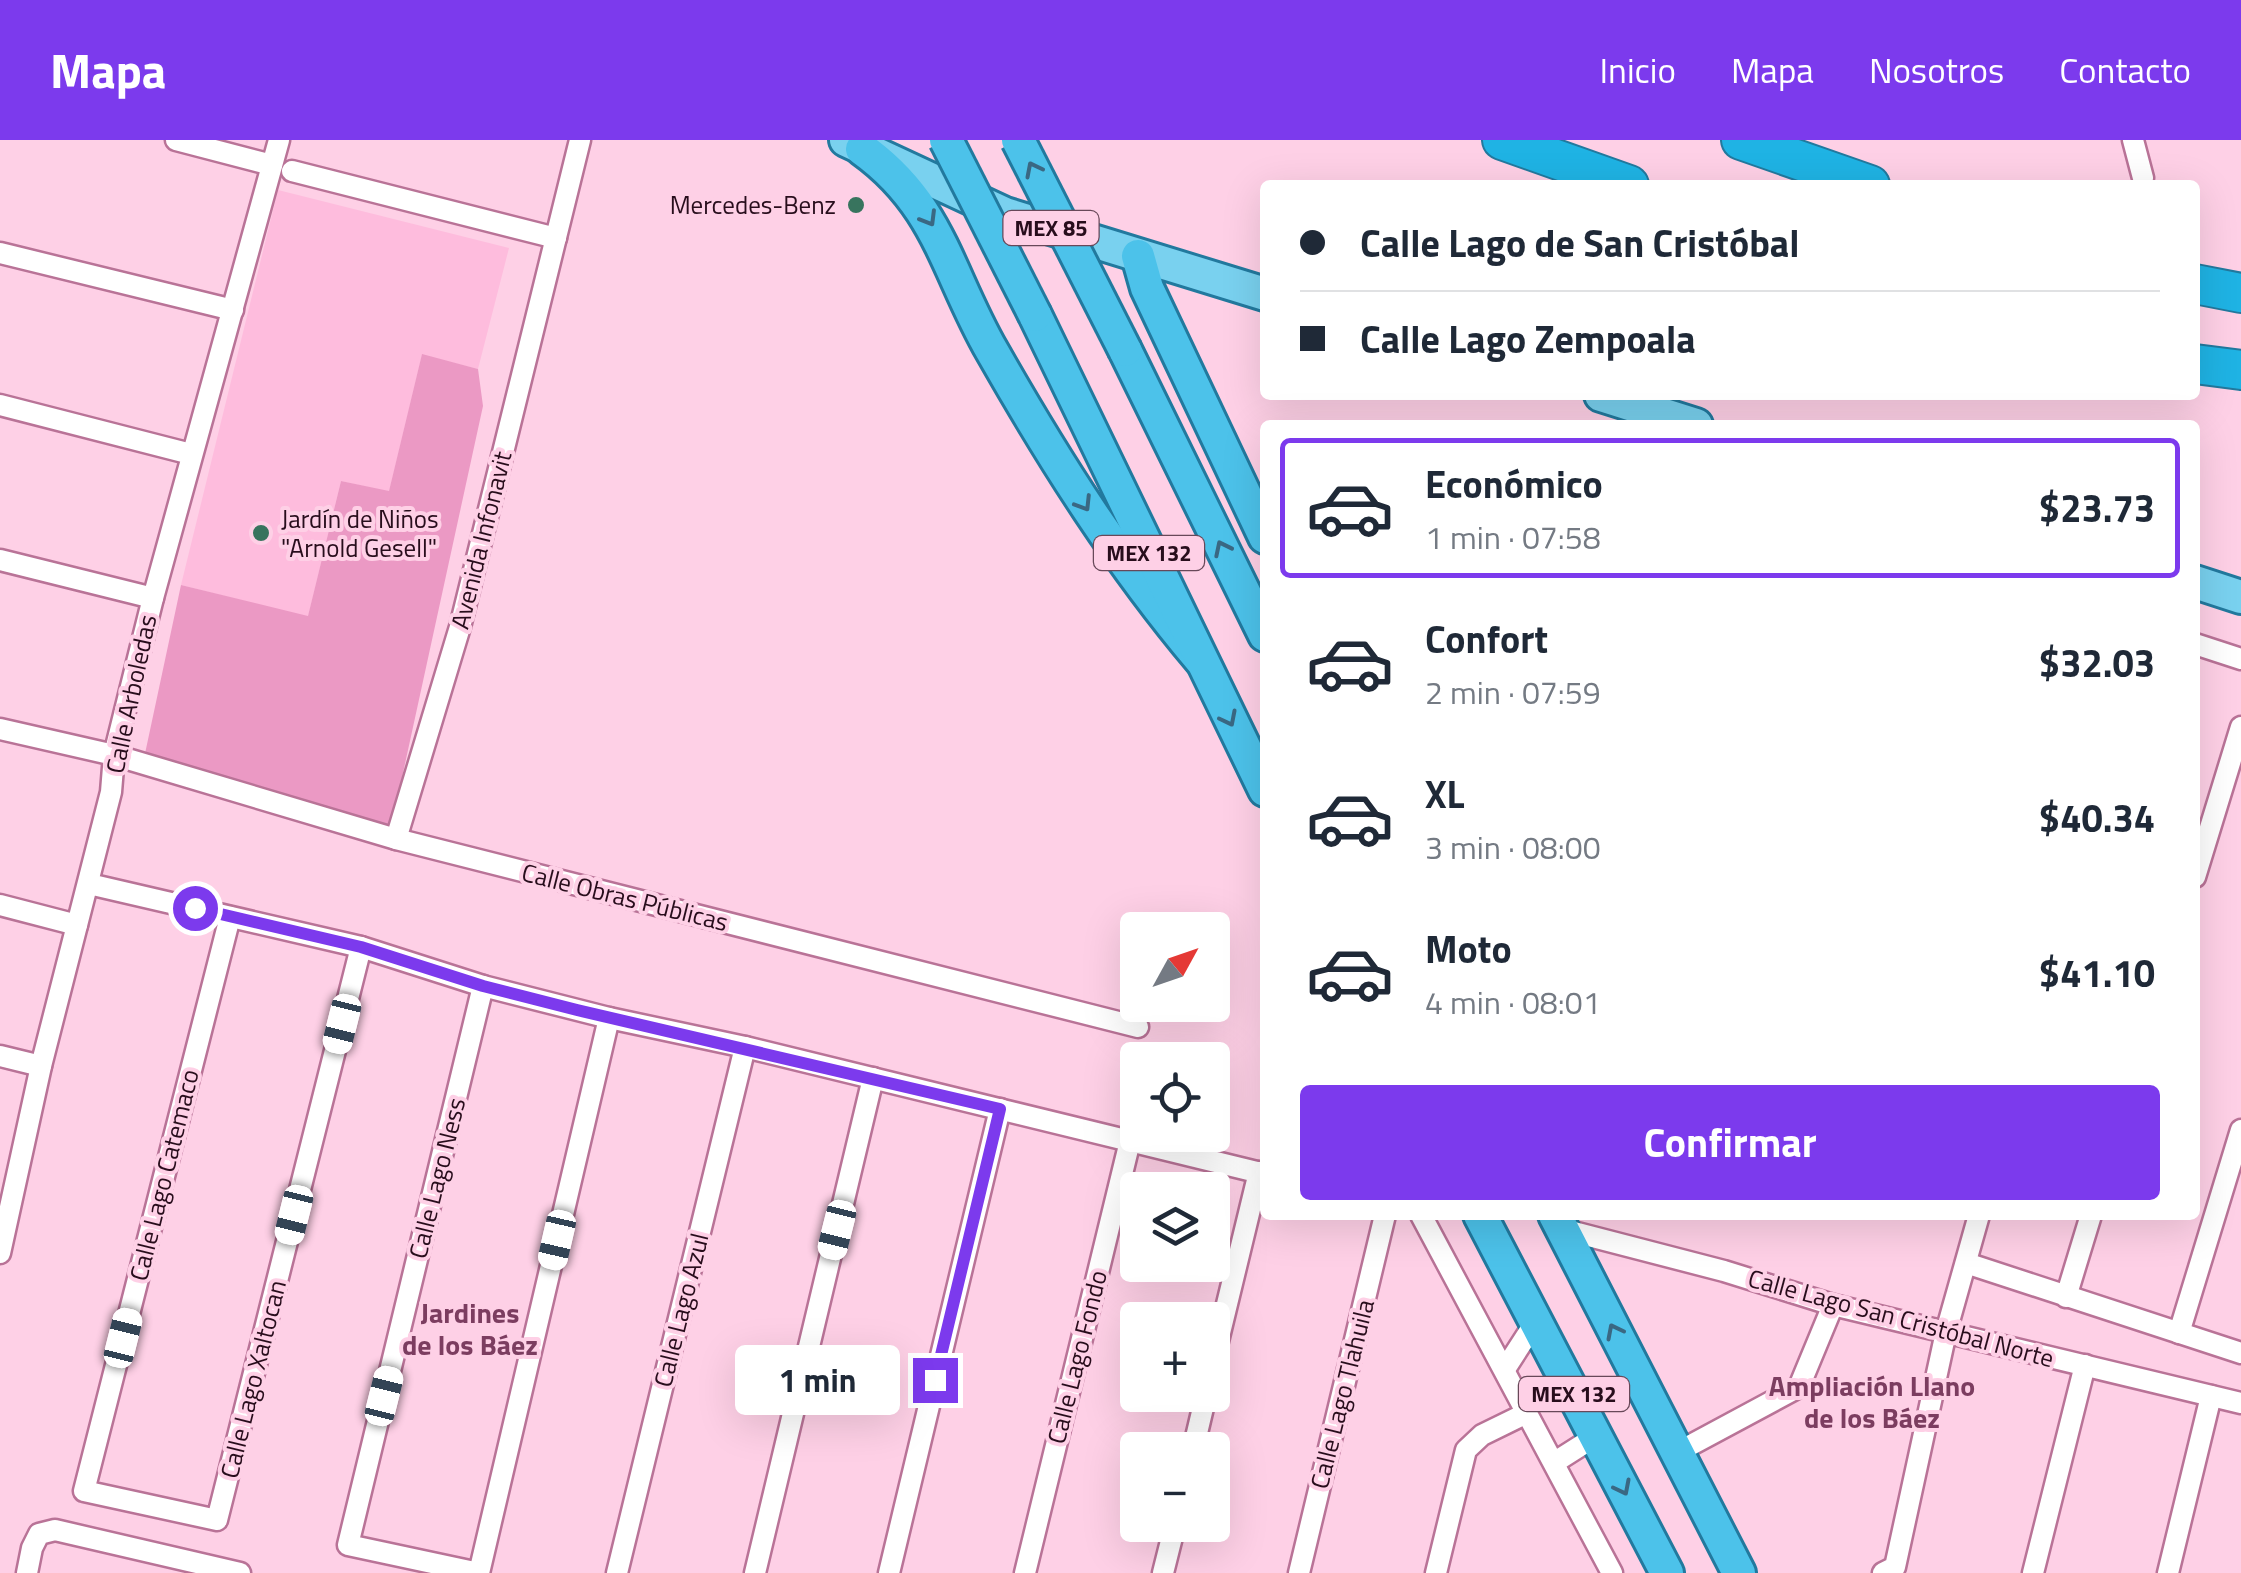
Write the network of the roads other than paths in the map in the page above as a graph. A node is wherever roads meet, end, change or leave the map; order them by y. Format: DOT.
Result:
graph roads {
  1 [pos="176,140"];
  2 [pos="279,140"];
  3 [pos="580,140"];
  4 [pos="946,140"];
  5 [pos="1018,140"];
  6 [pos="1502,140"];
  7 [pos="1741,140"];
  8 [pos="2133,140"];
  9 [pos="854,144"];
  10 [pos="282,168"];
  11 [pos="2143,178"];
  12 [pos="1615,180"];
  13 [pos="1856,180"];
  14 [pos="556,238"];
  15 [pos="0,253"];
  16 [pos="1138,256"];
  17 [pos="2200,285"];
  18 [pos="1260,293"];
  19 [pos="2241,293"];
  20 [pos="233,310"];
  21 [pos="2200,365"];
  22 [pos="2241,370"];
  23 [pos="1616,400"];
  24 [pos="0,405"];
  25 [pos="1680,420"];
  26 [pos="191,454"];
  27 [pos="1260,527"];
  28 [pos="0,560"];
  29 [pos="2200,584"];
  30 [pos="2241,596"];
  31 [pos="152,598"];
  32 [pos="1260,625"];
  33 [pos="2200,646"];
  34 [pos="2241,659"];
  35 [pos="1201,660"];
  36 [pos="2241,728"];
  37 [pos="0,729"];
  38 [pos="114,755"];
  39 [pos="1260,780"];
  40 [pos="396,839"];
  41 [pos="2200,862"];
  42 [pos="89,884"];
  43 [pos="0,905"];
  44 [pos="230,916"];
  45 [pos="77,925"];
  46 [pos="361,947"];
  47 [pos="483,986"];
  48 [pos="609,1018"];
  49 [pos="1138,1028"];
  50 [pos="744,1047"];
  51 [pos="0,1056"];
  52 [pos="40,1066"];
  53 [pos="873,1078"];
  54 [pos="1000,1109"];
  55 [pos="2241,1130"];
  56 [pos="1120,1139"];
  57 [pos="1127,1152"];
  58 [pos="1175,1152"];
  59 [pos="1260,1173"];
  60 [pos="1260,1181"];
  61 [pos="5,1206"];
  62 [pos="1385,1220"];
  63 [pos="1425,1220"];
  64 [pos="1483,1220"];
  65 [pos="1979,1220"];
  66 [pos="2090,1220"];
  67 [pos="1559,1222"];
  68 [pos="0,1253"];
  69 [pos="1966,1263"];
  70 [pos="2066,1297"];
  71 [pos="1229,1302"];
  72 [pos="1833,1305"];
  73 [pos="1536,1321"];
  74 [pos="1946,1332"];
  75 [pos="2179,1333"];
  76 [pos="2241,1353"];
  77 [pos="2085,1366"];
  78 [pos="1505,1369"];
  79 [pos="2211,1396"];
  80 [pos="2241,1403"];
  81 [pos="1527,1413"];
  82 [pos="1596,1436"];
  83 [pos="1676,1453"];
  84 [pos="1555,1462"];
  85 [pos="217,1520"];
  86 [pos="1171,1542"];
  87 [pos="189,1568"];
  88 [pos="27,1573"];
  89 [pos="240,1573"];
  90 [pos="479,1573"];
  91 [pos="617,1573"];
  92 [pos="755,1573"];
  93 [pos="889,1573"];
  94 [pos="1024,1573"];
  95 [pos="1164,1573"];
  96 [pos="1299,1573"];
  97 [pos="1436,1573"];
  98 [pos="1612,1573"];
  99 [pos="1667,1573"];
  100 [pos="1738,1573"];
  101 [pos="1883,1573"];
  102 [pos="2033,1573"];
  103 [pos="2168,1573"];
  1 -- 10 [label="street"];
  2 -- 10 [label="street, Calle Arboledas"];
  3 -- 14 [label="street, Avenida Infonavit"];
  4 -- 35 [label="highway, MEX 132, bridge"];
  32 -- 5 [label="highway, MEX 132, one-way, bridge"];
  6 -- 12 [label="highway"];
  7 -- 13 [label="highway"];
  8 -- 11 [label="street"];
  9 -- 16 [label="main road, MEX 85"];
  9 -- 35 [label="highway, one-way"];
  10 -- 14 [label="street"];
  10 -- 20 [label="street, Calle Arboledas"];
  14 -- 40 [label="street, Avenida Infonavit"];
  15 -- 20 [label="street"];
  16 -- 18 [label="main road, MEX 85"];
  16 -- 27 [label="highway"];
  17 -- 19 [label="highway"];
  20 -- 26 [label="street, Calle Arboledas"];
  21 -- 22 [label="highway"];
  23 -- 25 [label="main road"];
  24 -- 26 [label="street"];
  26 -- 31 [label="street, Calle Arboledas"];
  28 -- 31 [label="street"];
  29 -- 30 [label="main road"];
  31 -- 38 [label="street, Calle Arboledas"];
  33 -- 34 [label="street"];
  35 -- 39 [label="highway, MEX 132, one-way"];
  36 -- 41 [label="street"];
  37 -- 38 [label="street, Calle Obras Públicas"];
  38 -- 40 [label="street, Calle Obras Públicas"];
  38 -- 42 [label="street, Calle Arboledas"];
  40 -- 49 [label="street, Calle Obras Públicas"];
  42 -- 44 [label="street"];
  42 -- 45 [label="street, Calle Arboledas"];
  43 -- 45 [label="street"];
  44 -- 46 [label="street"];
  44 -- 85 [label="street, Calle Lago Catemaco"];
  45 -- 52 [label="street, Calle Arboledas"];
  46 -- 47 [label="street"];
  46 -- 85 [label="street, Calle Lago Xaltocan"];
  47 -- 48 [label="street"];
  47 -- 90 [label="street, Calle Lago Ness"];
  48 -- 50 [label="street"];
  48 -- 90 [label="street"];
  50 -- 53 [label="street"];
  50 -- 91 [label="street, Calle Lago Azul"];
  51 -- 52 [label="street"];
  52 -- 61 [label="street, Calle Arboledas"];
  53 -- 54 [label="street"];
  53 -- 92 [label="street"];
  54 -- 56 [label="street"];
  54 -- 93 [label="street"];
  55 -- 75 [label="street"];
  57 -- 94 [label="street, Calle Lago Fondo"];
  58 -- 59 [label="street"];
  60 -- 71 [label="street"];
  61 -- 68 [label="street, Calle Arboledas"];
  62 -- 96 [label="street, Calle Lago Tlahuila"];
  63 -- 78 [label="street"];
  64 -- 73 [label="highway, MEX 132"];
  65 -- 69 [label="street"];
  66 -- 70 [label="street"];
  67 -- 72 [label="street, Calle Lago San Cristóbal Norte"];
  83 -- 67 [label="highway, MEX 132, one-way"];
  69 -- 70 [label="street"];
  69 -- 74 [label="street"];
  70 -- 75 [label="street"];
  72 -- 74 [label="street, Calle Lago San Cristóbal Norte"];
  72 -- 83 [label="street"];
  73 -- 78 [label="street"];
  73 -- 82 [label="highway, MEX 132"];
  74 -- 77 [label="street, Calle Lago San Cristóbal Norte"];
  74 -- 101 [label="street"];
  75 -- 76 [label="street"];
  77 -- 79 [label="street, Calle Lago San Cristóbal Norte"];
  77 -- 102 [label="street"];
  78 -- 81 [label="street"];
  79 -- 80 [label="street, Calle Lago San Cristóbal Norte"];
  79 -- 103 [label="street"];
  81 -- 84 [label="street"];
  81 -- 97 [label="street"];
  82 -- 84 [label="street"];
  82 -- 99 [label="highway, MEX 132, one-way"];
  83 -- 100 [label="highway, MEX 132"];
  84 -- 98 [label="street"];
  86 -- 95 [label="street"];
  87 -- 88 [label="street"];
  87 -- 89 [label="street"];
}
